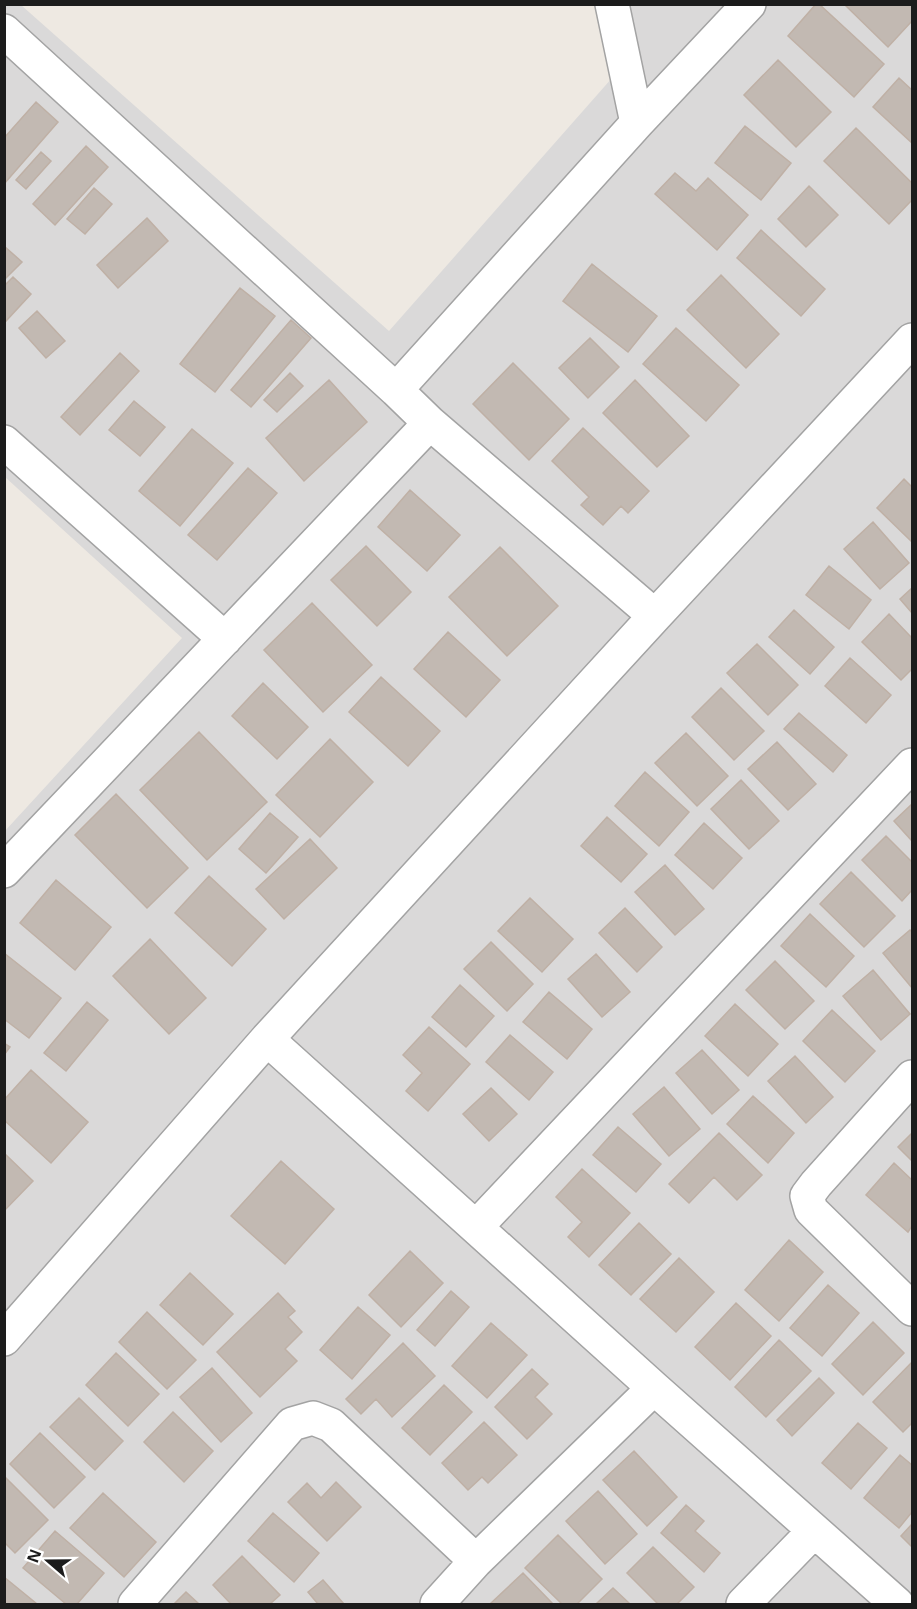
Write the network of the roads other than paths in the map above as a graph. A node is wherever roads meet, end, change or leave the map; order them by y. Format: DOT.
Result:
graph roads {
  1 [pos="612,4"];
  2 [pos="749,4"];
  3 [pos="4,31"];
  4 [pos="637,123"];
  5 [pos="912,340"];
  6 [pos="396,390"];
  7 [pos="430,423"];
  8 [pos="4,442"];
  9 [pos="655,616"];
  10 [pos="225,639"];
  11 [pos="912,765"];
  12 [pos="4,871"];
  13 [pos="267,1039"];
  14 [pos="912,1077"];
  15 [pos="476,1227"];
  16 [pos="912,1309"];
  17 [pos="4,1339"];
  18 [pos="654,1388"];
  19 [pos="814,1531"];
  20 [pos="476,1561"];
  21 [pos="135,1605"];
  22 [pos="437,1605"];
  23 [pos="743,1605"];
  24 [pos="897,1605"];
  1 -- 4 [label="street"];
  2 -- 4 [label="street"];
  3 -- 6 [label="street"];
  4 -- 6 [label="street"];
  5 -- 9 [label="street"];
  6 -- 7 [label="street"];
  7 -- 9 [label="street"];
  7 -- 10 [label="street"];
  8 -- 10 [label="street"];
  9 -- 13 [label="street"];
  10 -- 12 [label="street"];
  11 -- 15 [label="street"];
  13 -- 15 [label="street"];
  13 -- 17 [label="street"];
  14 -- 16 [label="street"];
  15 -- 18 [label="street"];
  18 -- 19 [label="street"];
  18 -- 20 [label="street"];
  19 -- 23 [label="street"];
  19 -- 24 [label="street"];
  20 -- 21 [label="street"];
  20 -- 22 [label="street"];
}
